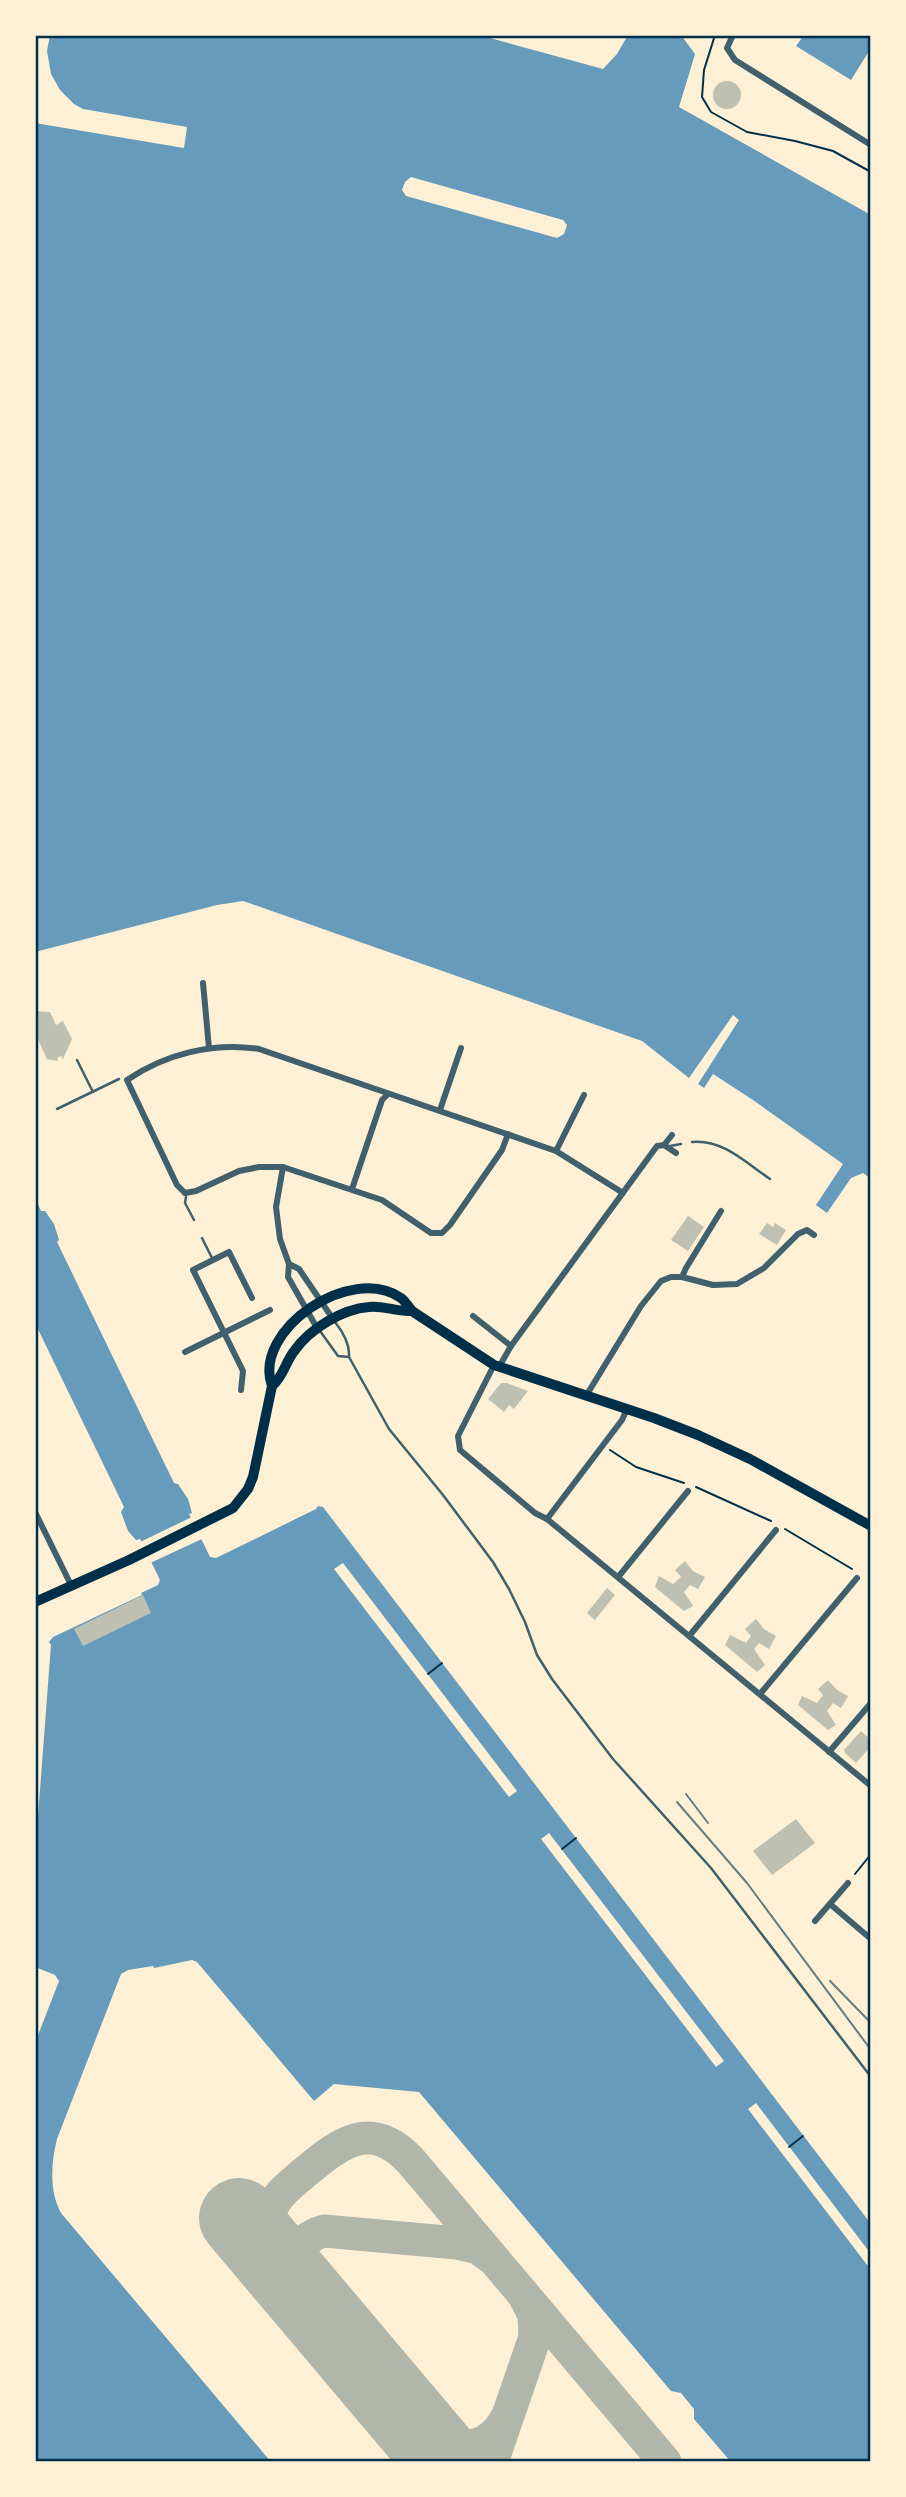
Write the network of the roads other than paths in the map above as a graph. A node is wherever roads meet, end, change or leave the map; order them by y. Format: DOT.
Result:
graph roads {
  1 [pos="733,35"];
  2 [pos="871,145"];
  3 [pos="203,983"];
  4 [pos="209,1048"];
  5 [pos="461,1048"];
  6 [pos="77,1060"];
  7 [pos="122,1079"];
  8 [pos="93,1092"];
  9 [pos="388,1094"];
  10 [pos="584,1095"];
  11 [pos="57,1109"];
  12 [pos="440,1110"];
  13 [pos="508,1134"];
  14 [pos="672,1135"];
  15 [pos="692,1142"];
  16 [pos="681,1144"];
  17 [pos="665,1146"];
  18 [pos="556,1151"];
  19 [pos="676,1153"];
  20 [pos="284,1167"];
  21 [pos="770,1179"];
  22 [pos="352,1189"];
  23 [pos="623,1193"];
  24 [pos="185,1195"];
  25 [pos="721,1211"];
  26 [pos="194,1220"];
  27 [pos="814,1235"];
  28 [pos="202,1238"];
  29 [pos="213,1260"];
  30 [pos="289,1264"];
  31 [pos="682,1278"];
  32 [pos="253,1298"];
  33 [pos="320,1300"];
  34 [pos="270,1310"];
  35 [pos="306,1310"];
  36 [pos="412,1311"];
  37 [pos="473,1316"];
  38 [pos="333,1319"];
  39 [pos="317,1328"];
  40 [pos="224,1332"];
  41 [pos="511,1346"];
  42 [pos="185,1352"];
  43 [pos="349,1357"];
  44 [pos="497,1366"];
  45 [pos="272,1386"];
  46 [pos="241,1390"];
  47 [pos="586,1396"];
  48 [pos="627,1409"];
  49 [pos="688,1490"];
  50 [pos="35,1512"];
  51 [pos="547,1519"];
  52 [pos="871,1526"];
  53 [pos="776,1530"];
  54 [pos="619,1576"];
  55 [pos="858,1576"];
  56 [pos="71,1585"];
  57 [pos="35,1602"];
  58 [pos="690,1635"];
  59 [pos="760,1693"];
  60 [pos="871,1703"];
  61 [pos="829,1752"];
  62 [pos="871,1786"];
  63 [pos="848,1884"];
  64 [pos="830,1904"];
  65 [pos="815,1921"];
  66 [pos="871,1939"];
  67 [pos="871,2077"];
  1 -- 2 [label="street"];
  3 -- 4 [label="street"];
  4 -- 7 [label="street"];
  4 -- 9 [label="street"];
  5 -- 12 [label="street"];
  6 -- 8 [label="lane"];
  7 -- 8 [label="lane"];
  7 -- 24 [label="street"];
  8 -- 11 [label="lane"];
  9 -- 12 [label="street"];
  9 -- 22 [label="street"];
  10 -- 18 [label="street"];
  12 -- 13 [label="street"];
  13 -- 18 [label="street"];
  13 -- 22 [label="street"];
  14 -- 17 [label="street"];
  15 -- 21 [label="lane"];
  16 -- 17 [label="lane"];
  17 -- 19 [label="street"];
  17 -- 23 [label="street"];
  18 -- 23 [label="street"];
  20 -- 22 [label="street"];
  20 -- 24 [label="street"];
  20 -- 30 [label="street"];
  23 -- 41 [label="street"];
  24 -- 26 [label="lane"];
  25 -- 31 [label="street"];
  27 -- 31 [label="street"];
  28 -- 29 [label="lane"];
  29 -- 32 [label="street"];
  29 -- 40 [label="street"];
  30 -- 33 [label="street"];
  30 -- 35 [label="street"];
  31 -- 47 [label="street"];
  33 -- 35 [label="highway"];
  33 -- 36 [label="highway"];
  33 -- 38 [label="street"];
  34 -- 40 [label="street"];
  35 -- 39 [label="street"];
  35 -- 45 [label="highway"];
  36 -- 38 [label="highway"];
  36 -- 44 [label="highway"];
  37 -- 41 [label="street"];
  38 -- 39 [label="highway"];
  38 -- 43 [label="lane"];
  39 -- 43 [label="lane"];
  39 -- 45 [label="highway"];
  40 -- 42 [label="street"];
  40 -- 46 [label="street"];
  41 -- 44 [label="street"];
  43 -- 67 [label="lane"];
  44 -- 47 [label="highway"];
  44 -- 51 [label="street"];
  45 -- 56 [label="highway"];
  47 -- 48 [label="highway"];
  48 -- 51 [label="street"];
  48 -- 52 [label="highway"];
  49 -- 54 [label="street"];
  50 -- 56 [label="street"];
  51 -- 54 [label="street"];
  53 -- 58 [label="street"];
  54 -- 58 [label="street"];
  55 -- 59 [label="street"];
  56 -- 57 [label="highway"];
  58 -- 59 [label="street"];
  59 -- 61 [label="street"];
  60 -- 61 [label="street"];
  61 -- 62 [label="street"];
  63 -- 64 [label="street"];
  64 -- 65 [label="street"];
  64 -- 66 [label="street"];
}
